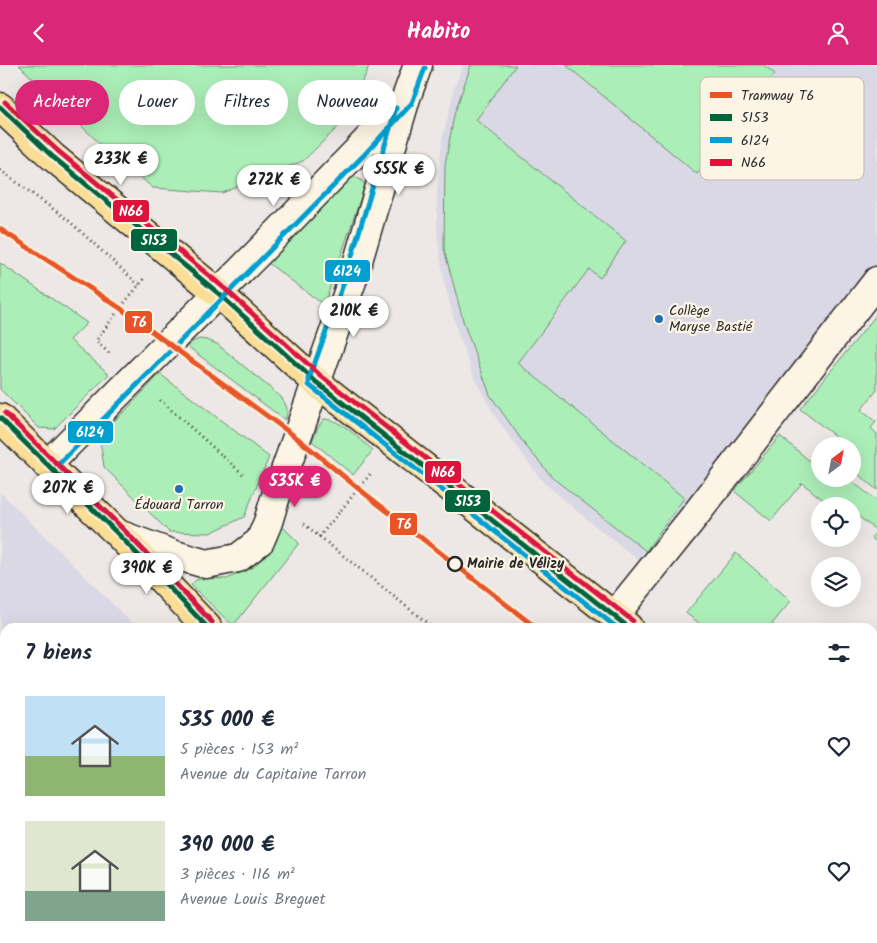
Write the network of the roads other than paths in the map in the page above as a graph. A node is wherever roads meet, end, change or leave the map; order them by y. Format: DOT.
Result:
graph roads {
  1 [pos="418,65"];
  2 [pos="406,98"];
  3 [pos="0,107"];
  4 [pos="877,281"];
  5 [pos="218,293"];
  6 [pos="316,382"];
  7 [pos="0,418"];
  8 [pos="47,465"];
  9 [pos="118,534"];
  10 [pos="621,622"];
  11 [pos="203,623"];
  1 -- 2 [label="street"];
  2 -- 5 [label="street"];
  2 -- 6 [label="street"];
  3 -- 5 [label="main road"];
  4 -- 10 [label="street"];
  5 -- 6 [label="main road"];
  5 -- 8 [label="street"];
  6 -- 9 [label="street"];
  6 -- 10 [label="main road"];
  7 -- 8 [label="main road"];
  8 -- 9 [label="main road"];
  9 -- 11 [label="main road"];
}
